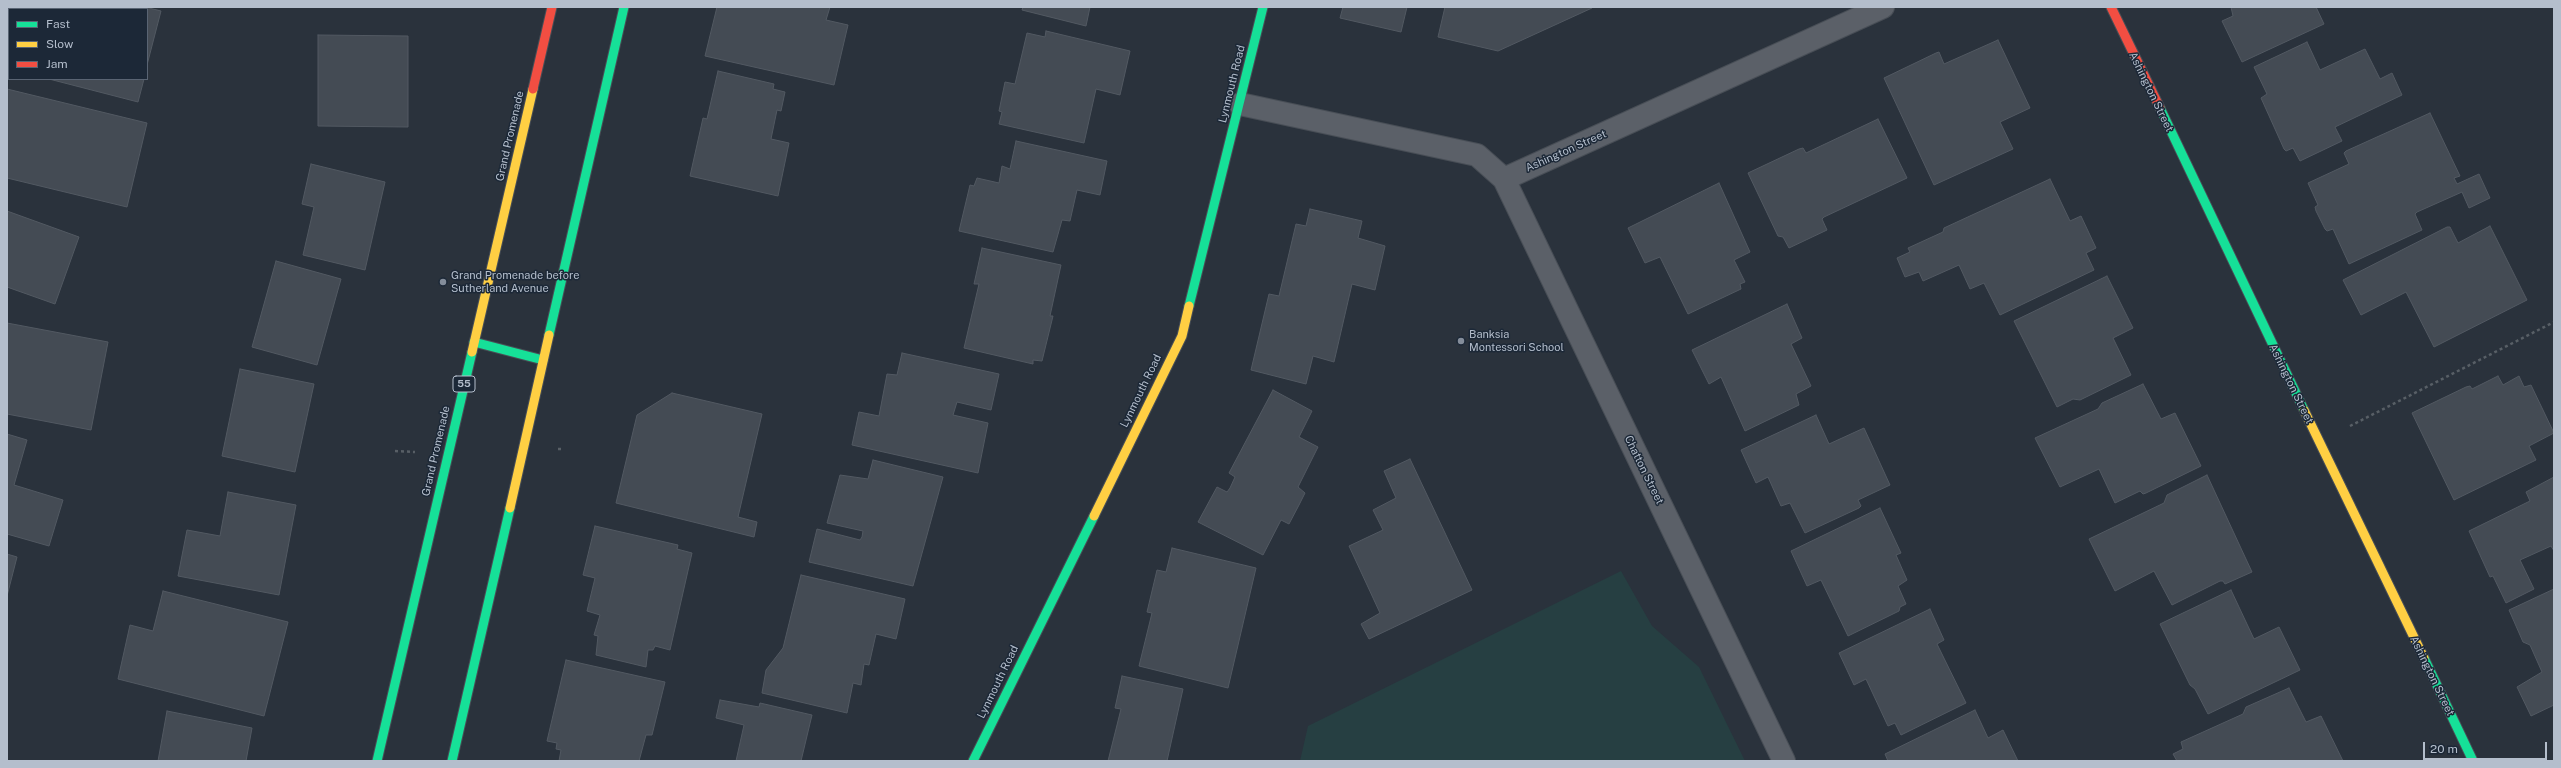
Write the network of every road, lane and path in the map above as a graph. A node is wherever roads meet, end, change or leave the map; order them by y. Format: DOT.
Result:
graph roads {
  1 [pos="552,7"];
  2 [pos="624,7"];
  3 [pos="1263,7"];
  4 [pos="1883,7"];
  5 [pos="2111,7"];
  6 [pos="1240,104"];
  7 [pos="1504,180"];
  8 [pos="2554,322"];
  9 [pos="474,342"];
  10 [pos="543,360"];
  11 [pos="2319,442"];
  12 [pos="377,761"];
  13 [pos="452,761"];
  14 [pos="973,761"];
  15 [pos="1784,761"];
  16 [pos="2472,761"];
  1 -- 9 [label="street, Grand Promenade / 55"];
  2 -- 10 [label="street"];
  3 -- 6 [label="street, Lynmouth Road"];
  4 -- 7 [label="street, Ashington Street"];
  5 -- 11 [label="street, Ashington Street"];
  6 -- 7 [label="street"];
  6 -- 14 [label="street, Lynmouth Road"];
  7 -- 15 [label="street, Chatton Street"];
  8 -- 11 [label="path"];
  9 -- 10 [label="street"];
  9 -- 12 [label="street, Grand Promenade / 55"];
  10 -- 13 [label="street"];
  11 -- 16 [label="street, Ashington Street"];
}
